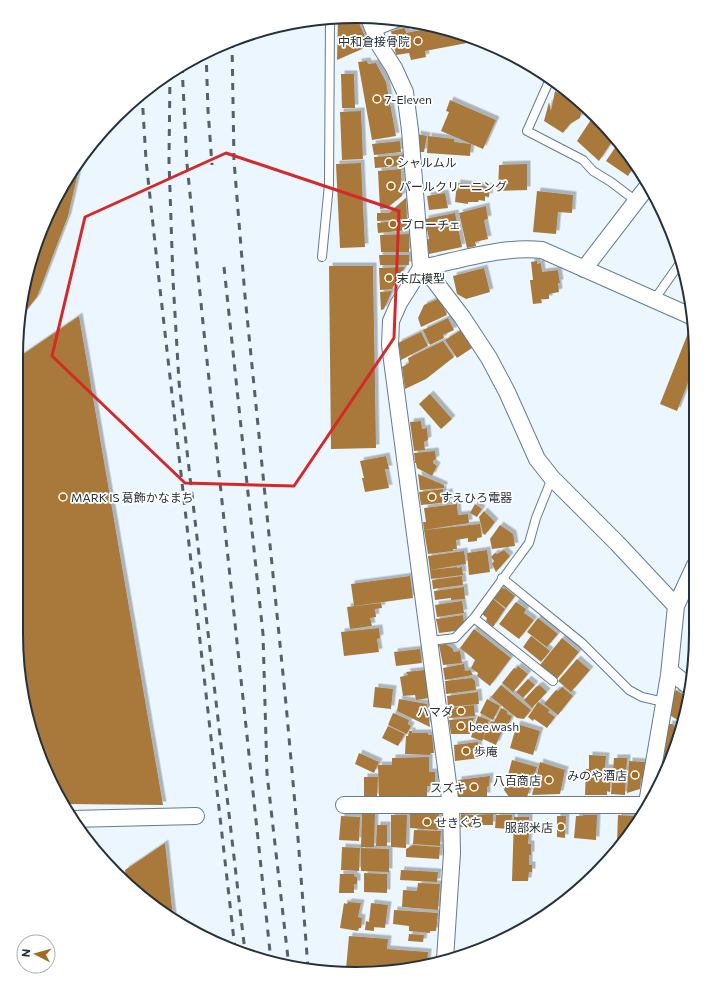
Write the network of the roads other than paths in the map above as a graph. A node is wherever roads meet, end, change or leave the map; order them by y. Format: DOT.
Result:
graph roads {
  1 [pos="371,23"];
  2 [pos="330,24"];
  3 [pos="548,84"];
  4 [pos="645,191"];
  5 [pos="636,201"];
  6 [pos="322,257"];
  7 [pos="423,267"];
  8 [pos="677,267"];
  9 [pos="584,269"];
  10 [pos="654,300"];
  11 [pos="686,314"];
  12 [pos="552,478"];
  13 [pos="502,578"];
  14 [pos="689,587"];
  15 [pos="676,606"];
  16 [pos="474,618"];
  17 [pos="430,641"];
  18 [pos="670,671"];
  19 [pos="553,681"];
  20 [pos="685,683"];
  21 [pos="664,702"];
  22 [pos="651,789"];
  23 [pos="344,805"];
  24 [pos="451,806"];
  25 [pos="640,807"];
  26 [pos="196,816"];
  27 [pos="79,819"];
  28 [pos="445,955"];
  1 -- 7 [label="street"];
  2 -- 6 [label="lane"];
  3 -- 5 [label="lane"];
  4 -- 5 [label="street"];
  5 -- 9 [label="street"];
  7 -- 9 [label="street"];
  7 -- 12 [label="street"];
  7 -- 17 [label="street"];
  8 -- 10 [label="lane"];
  9 -- 10 [label="street"];
  10 -- 11 [label="street"];
  12 -- 13 [label="lane"];
  12 -- 15 [label="street"];
  13 -- 16 [label="lane"];
  13 -- 21 [label="lane"];
  14 -- 15 [label="street"];
  15 -- 18 [label="street"];
  16 -- 17 [label="lane"];
  16 -- 19 [label="lane"];
  17 -- 24 [label="street"];
  18 -- 20 [label="street"];
  18 -- 21 [label="street"];
  21 -- 22 [label="street"];
  23 -- 24 [label="street"];
  24 -- 25 [label="street"];
  24 -- 28 [label="street"];
  26 -- 27 [label="street"];
}
